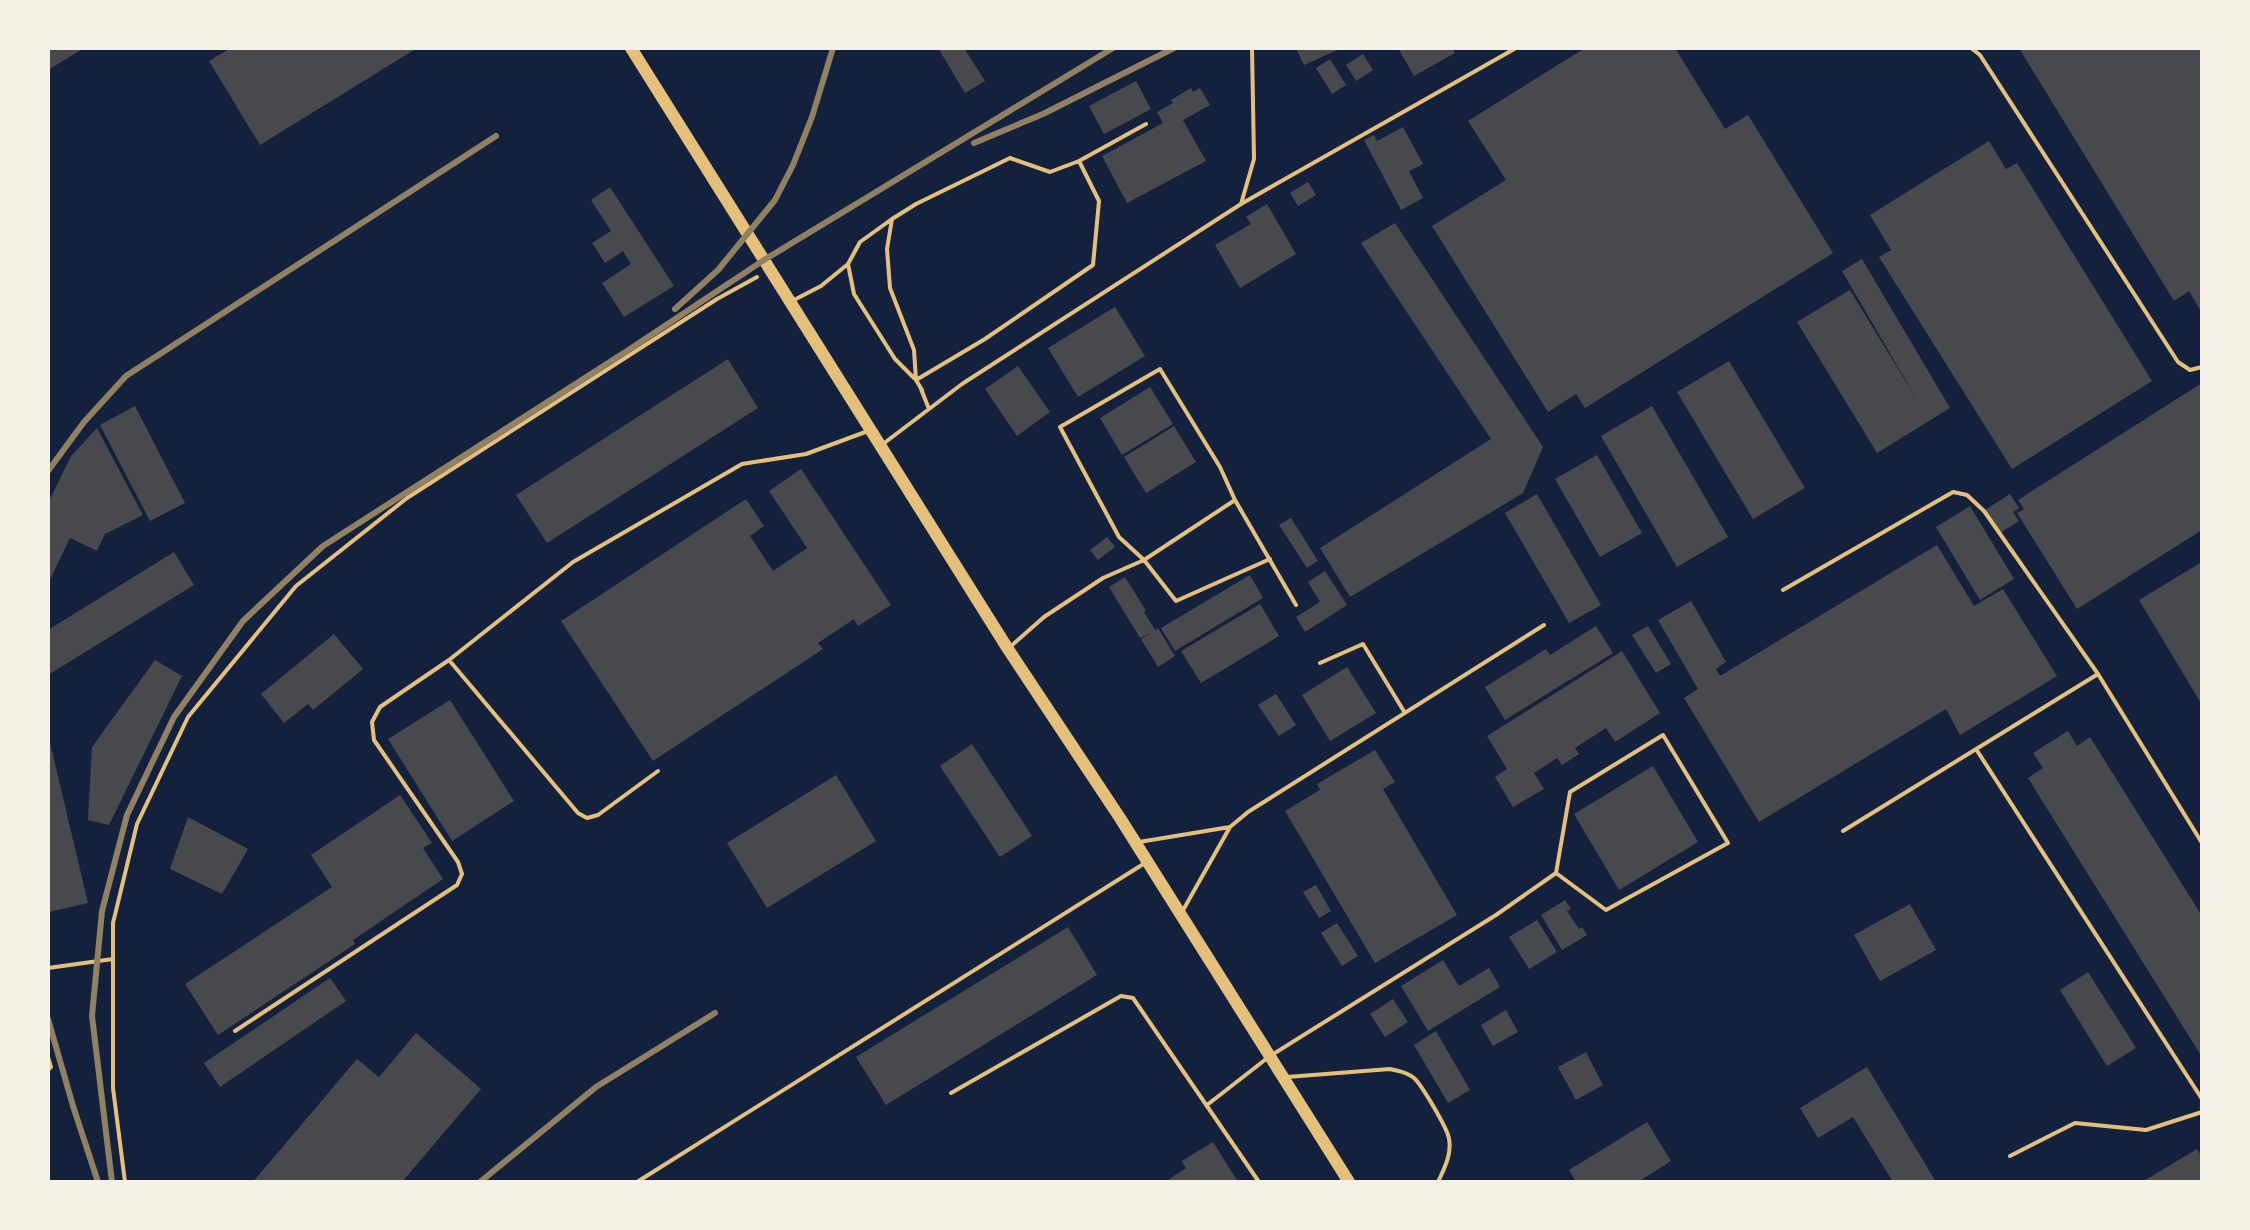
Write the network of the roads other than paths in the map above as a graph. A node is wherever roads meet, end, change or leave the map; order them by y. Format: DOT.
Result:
graph roads {
  1 [pos="631,48"];
  2 [pos="1252,48"];
  3 [pos="1516,48"];
  4 [pos="1971,48"];
  5 [pos="1146,124"];
  6 [pos="1079,161"];
  7 [pos="1241,204"];
  8 [pos="892,219"];
  9 [pos="848,264"];
  10 [pos="791,301"];
  11 [pos="2202,367"];
  12 [pos="916,380"];
  13 [pos="929,409"];
  14 [pos="870,430"];
  15 [pos="881,446"];
  16 [pos="1235,500"];
  17 [pos="1270,559"];
  18 [pos="1144,560"];
  19 [pos="1783,590"];
  20 [pos="1296,605"];
  21 [pos="1544,625"];
  22 [pos="1008,649"];
  23 [pos="449,660"];
  24 [pos="1320,663"];
  25 [pos="2098,674"];
  26 [pos="1405,713"];
  27 [pos="1976,749"];
  28 [pos="658,771"];
  29 [pos="1230,827"];
  30 [pos="1843,831"];
  31 [pos="1136,843"];
  32 [pos="2202,843"];
  33 [pos="1147,862"];
  34 [pos="1556,873"];
  35 [pos="1180,914"];
  36 [pos="235,1031"];
  37 [pos="1270,1056"];
  38 [pos="1283,1077"];
  39 [pos="951,1093"];
  40 [pos="2202,1099"];
  41 [pos="1207,1105"];
  42 [pos="2202,1112"];
  43 [pos="2010,1156"];
  44 [pos="637,1182"];
  45 [pos="1259,1182"];
  46 [pos="1349,1182"];
  47 [pos="1438,1182"];
  1 -- 10 [label="main road"];
  2 -- 7 [label="lane"];
  3 -- 7 [label="lane"];
  4 -- 11 [label="lane"];
  5 -- 6 [label="lane"];
  6 -- 8 [label="lane"];
  6 -- 12 [label="lane"];
  7 -- 13 [label="lane"];
  8 -- 9 [label="lane"];
  8 -- 12 [label="lane"];
  9 -- 10 [label="lane"];
  9 -- 12 [label="lane"];
  10 -- 14 [label="main road"];
  12 -- 13 [label="lane"];
  13 -- 15 [label="lane"];
  14 -- 15 [label="main road"];
  14 -- 23 [label="lane"];
  15 -- 22 [label="main road"];
  16 -- 17 [label="lane"];
  16 -- 18 [label="lane"];
  16 -- 18 [label="lane"];
  17 -- 18 [label="lane"];
  17 -- 20 [label="lane"];
  18 -- 22 [label="lane"];
  19 -- 25 [label="lane"];
  21 -- 26 [label="lane"];
  22 -- 31 [label="main road"];
  23 -- 28 [label="lane"];
  23 -- 36 [label="lane"];
  24 -- 26 [label="lane"];
  25 -- 27 [label="lane"];
  25 -- 32 [label="lane"];
  26 -- 29 [label="lane"];
  27 -- 30 [label="lane"];
  27 -- 40 [label="lane"];
  29 -- 31 [label="lane"];
  29 -- 35 [label="lane"];
  31 -- 33 [label="main road"];
  33 -- 35 [label="main road"];
  33 -- 44 [label="lane"];
  34 -- 34 [label="lane"];
  34 -- 37 [label="lane"];
  35 -- 37 [label="main road"];
  37 -- 38 [label="main road"];
  37 -- 41 [label="lane"];
  38 -- 46 [label="main road"];
  38 -- 47 [label="lane"];
  39 -- 41 [label="lane"];
  41 -- 45 [label="lane"];
  42 -- 43 [label="lane"];
}
